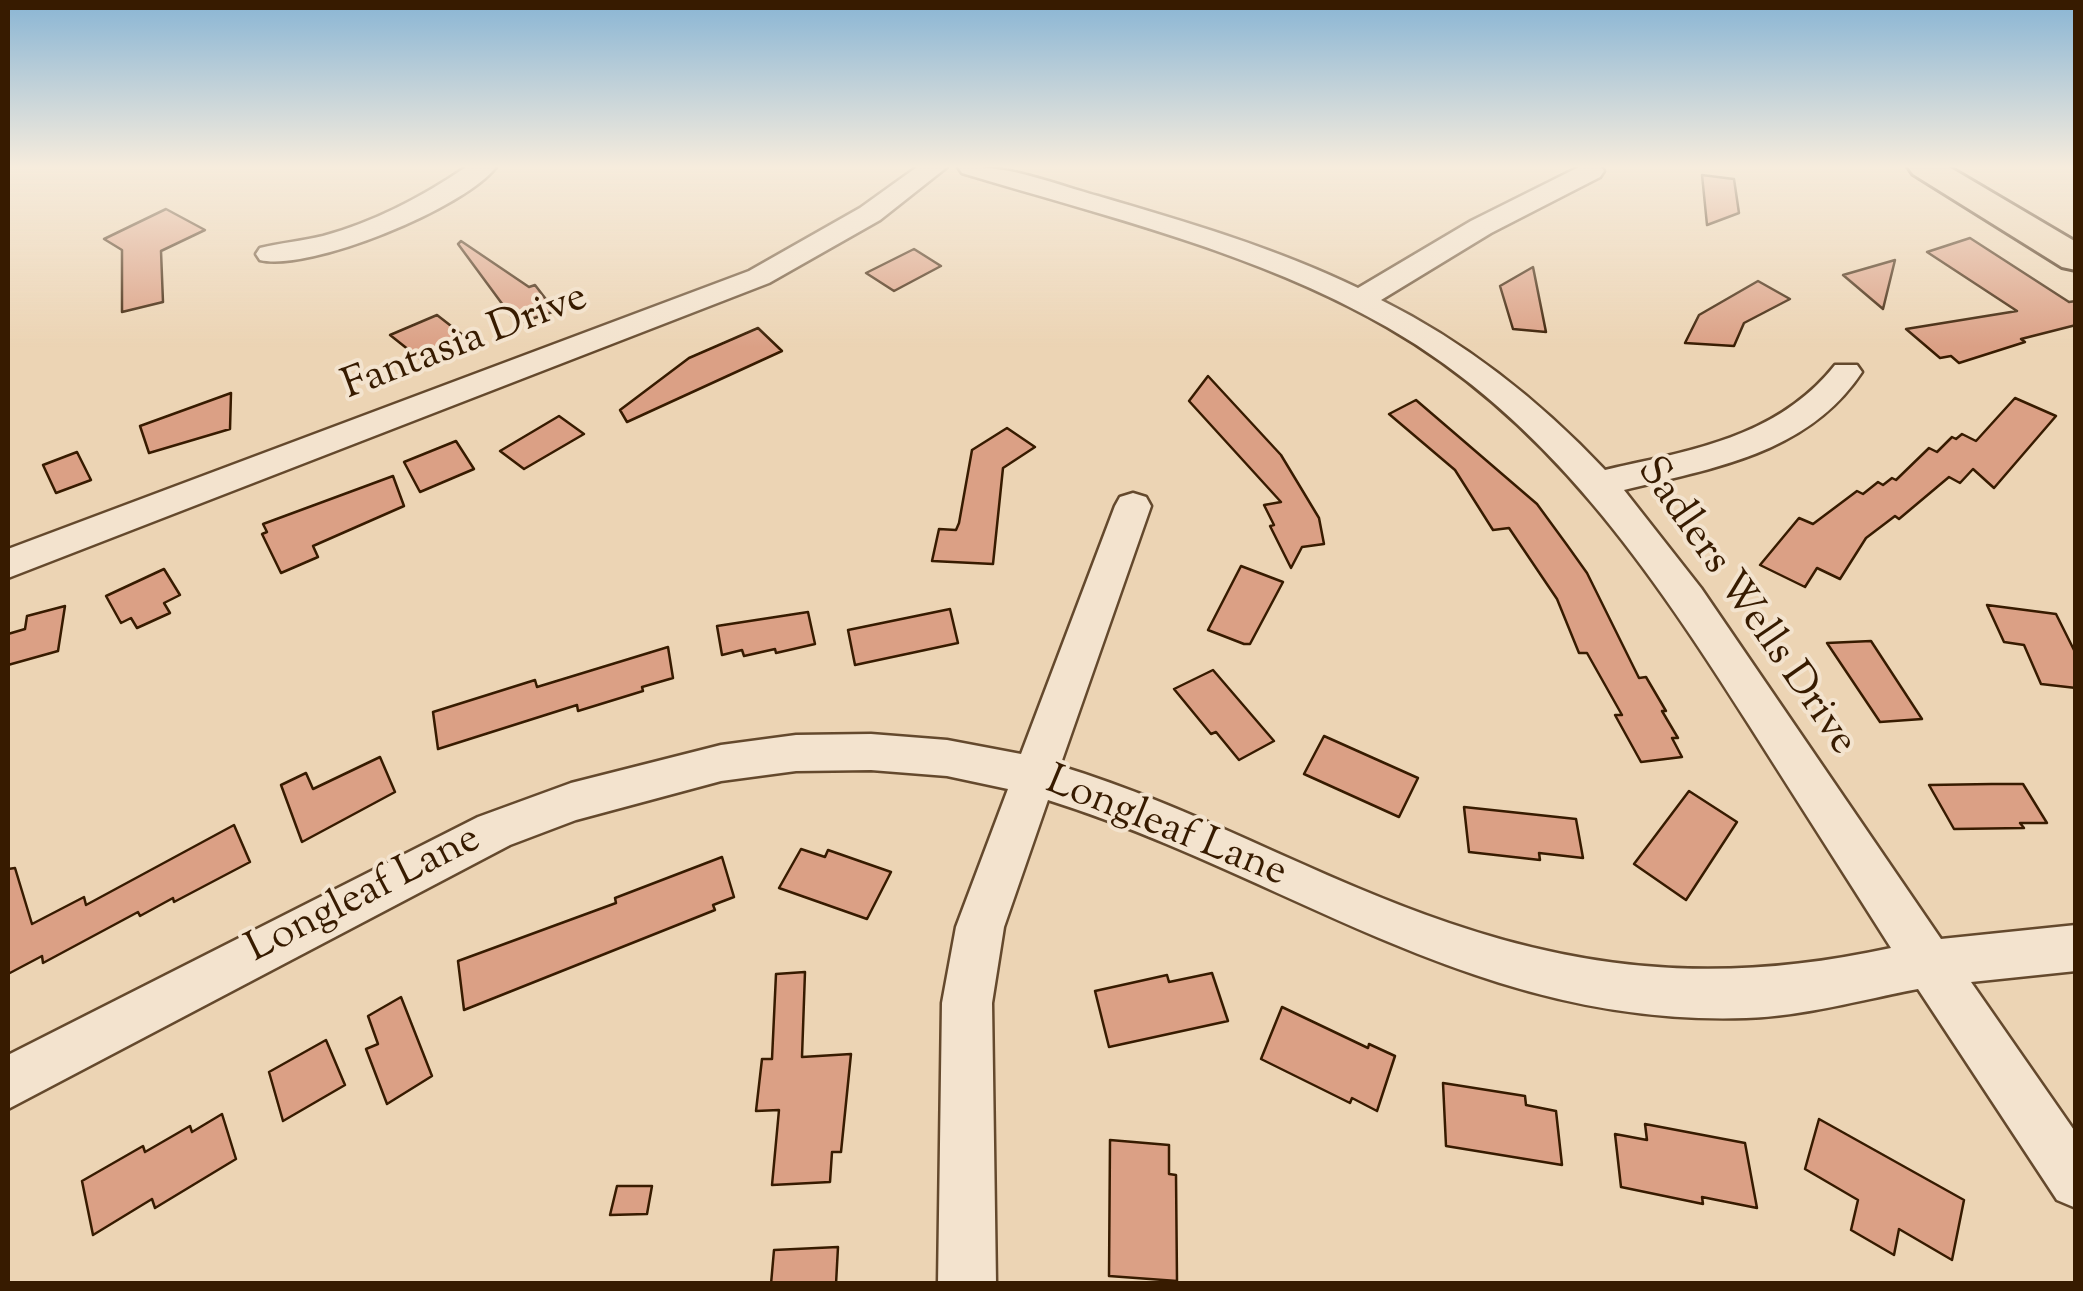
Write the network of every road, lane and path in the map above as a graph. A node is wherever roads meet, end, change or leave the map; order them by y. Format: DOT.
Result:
graph roads {
  1 [pos="376,227"];
  2 [pos="847,227"];
  3 [pos="1166,227"];
  4 [pos="1480,227"];
  5 [pos="2024,227"];
  6 [pos="270,254"];
  7 [pos="2076,259"];
  8 [pos="1359,300"];
  9 [pos="1846,372"];
  10 [pos="1602,483"];
  11 [pos="1133,506"];
  12 [pos="8,564"];
  13 [pos="1034,776"];
  14 [pos="2076,948"];
  15 [pos="1930,963"];
  16 [pos="8,1083"];
  17 [pos="2076,1181"];
  18 [pos="967,1284"];
  1 -- 6 [label="street"];
  2 -- 12 [label="street, Fantasia Drive"];
  3 -- 8 [label="street, Sadlers Wells Drive"];
  4 -- 8 [label="street"];
  5 -- 7 [label="main road"];
  8 -- 10 [label="street, Sadlers Wells Drive"];
  9 -- 10 [label="street"];
  10 -- 15 [label="street, Sadlers Wells Drive"];
  11 -- 13 [label="street"];
  13 -- 15 [label="street, Longleaf Lane"];
  13 -- 16 [label="street, Longleaf Lane"];
  13 -- 18 [label="street"];
  14 -- 15 [label="street, Longleaf Lane"];
  15 -- 17 [label="street, Sadlers Wells Drive"];
}
